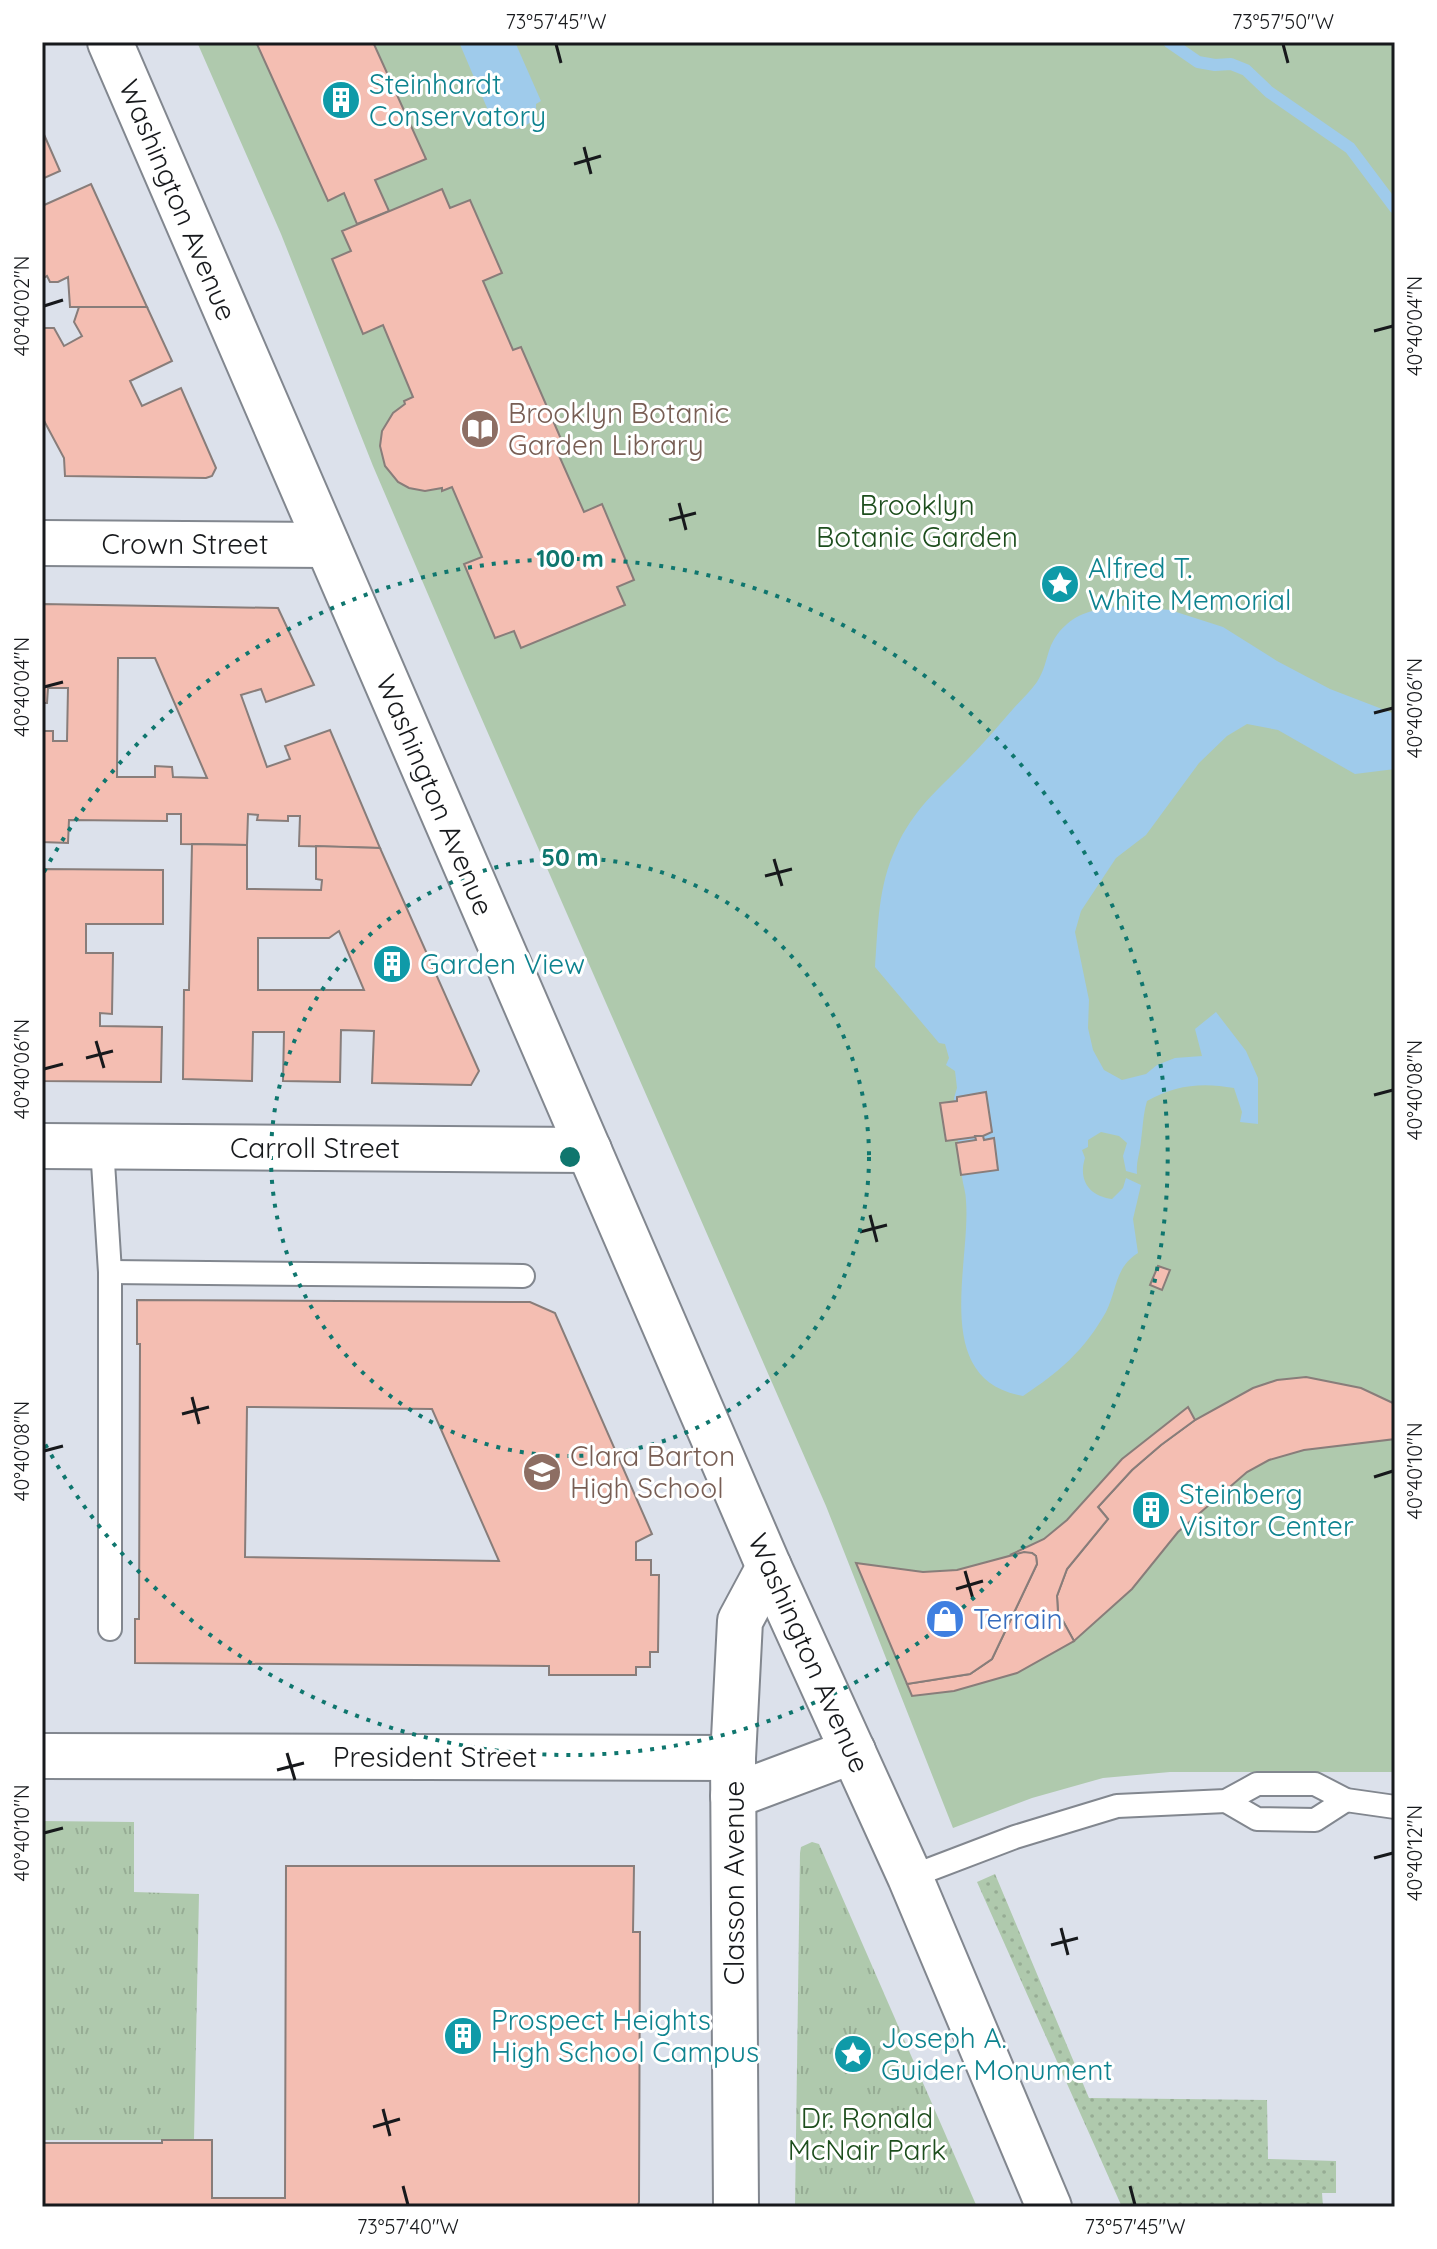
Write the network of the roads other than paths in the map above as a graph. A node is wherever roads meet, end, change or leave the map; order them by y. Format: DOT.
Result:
graph roads {
  1 [pos="110,42"];
  2 [pos="42,543"];
  3 [pos="327,545"];
  4 [pos="42,1146"];
  5 [pos="102,1147"];
  6 [pos="589,1150"];
  7 [pos="110,1272"];
  8 [pos="523,1276"];
  9 [pos="769,1567"];
  10 [pos="110,1629"];
  11 [pos="853,1751"];
  12 [pos="42,1756"];
  13 [pos="733,1777"];
  14 [pos="1346,1800"];
  15 [pos="1226,1801"];
  16 [pos="1395,1807"];
  17 [pos="910,1877"];
  18 [pos="736,2207"];
  19 [pos="1049,2207"];
  1 -- 3 [label="main road, Washington Avenue"];
  2 -- 3 [label="main road, Crown Street"];
  3 -- 6 [label="main road, Washington Avenue"];
  4 -- 5 [label="main road, Carroll Street"];
  5 -- 6 [label="main road, Carroll Street"];
  5 -- 7 [label="lane"];
  6 -- 9 [label="main road, Washington Avenue"];
  7 -- 8 [label="lane"];
  7 -- 10 [label="lane"];
  9 -- 11 [label="main road, Washington Avenue"];
  9 -- 13 [label="main road, Classon Avenue"];
  11 -- 13 [label="main road, President Street"];
  11 -- 17 [label="main road, Washington Avenue"];
  12 -- 13 [label="main road, President Street"];
  13 -- 18 [label="main road, Classon Avenue"];
  14 -- 15 [label="lane"];
  14 -- 15 [label="lane"];
  14 -- 16 [label="lane"];
  15 -- 17 [label="lane"];
  17 -- 19 [label="main road, Washington Avenue"];
}
